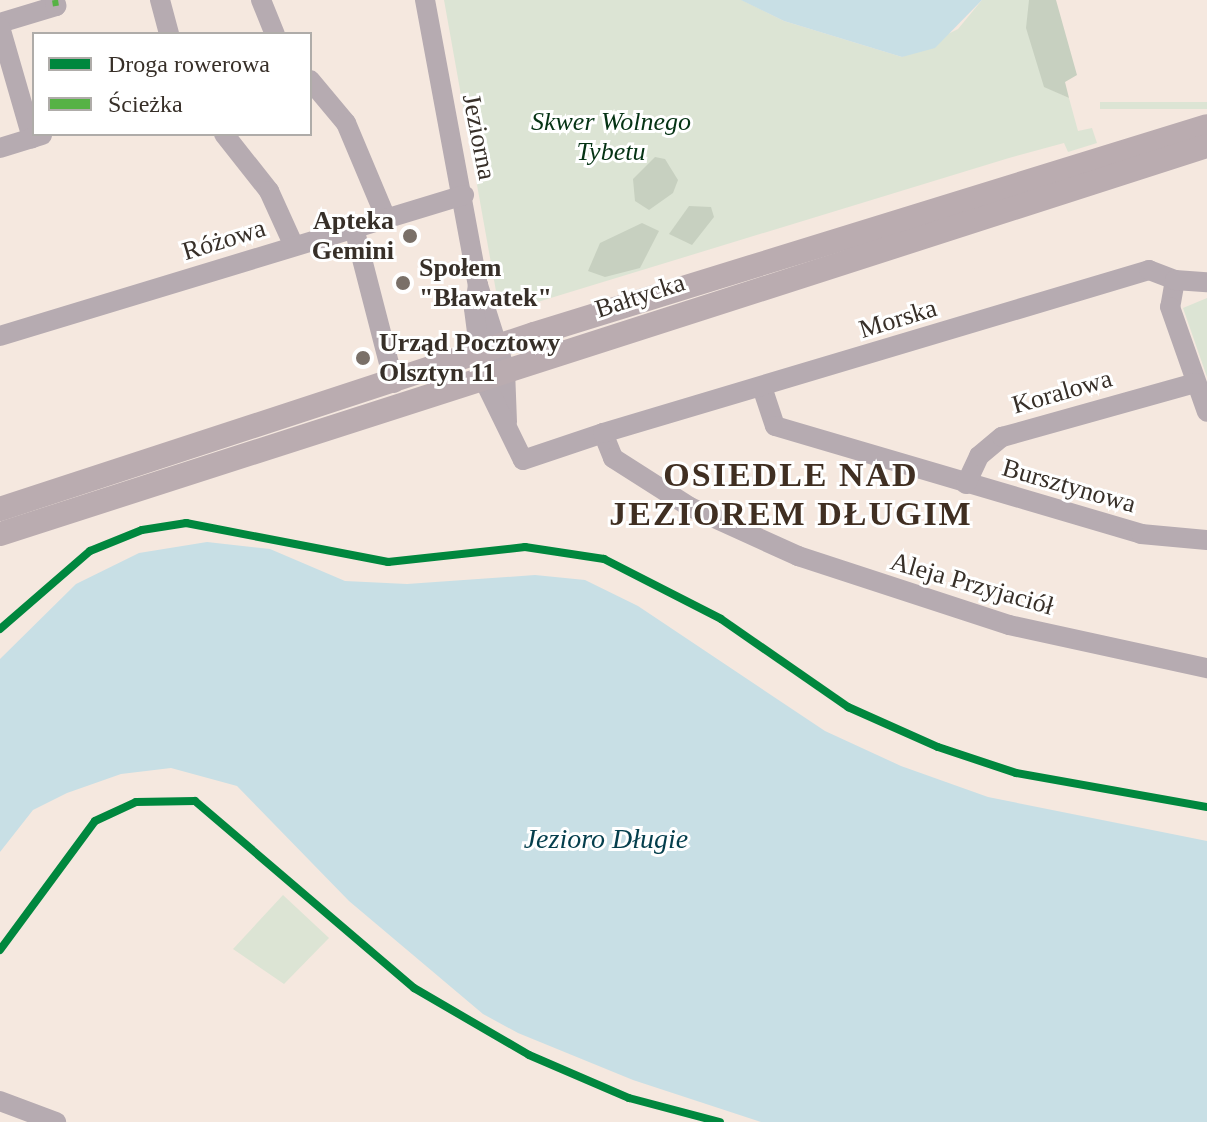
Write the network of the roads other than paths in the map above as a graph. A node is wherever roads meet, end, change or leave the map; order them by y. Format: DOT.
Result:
graph roads {
  1 [pos="160,0"];
  2 [pos="261,0"];
  3 [pos="425,0"];
  4 [pos="55,3"];
  5 [pos="0,25"];
  6 [pos="168,32"];
  7 [pos="274,32"];
  8 [pos="312,82"];
  9 [pos="32,118"];
  10 [pos="1207,126"];
  11 [pos="38,136"];
  12 [pos="226,136"];
  13 [pos="1207,146"];
  14 [pos="0,148"];
  15 [pos="464,195"];
  16 [pos="385,216"];
  17 [pos="354,228"];
  18 [pos="294,246"];
  19 [pos="1175,280"];
  20 [pos="1207,282"];
  21 [pos="0,336"];
  22 [pos="491,363"];
  23 [pos="394,383"];
  24 [pos="1196,383"];
  25 [pos="762,387"];
  26 [pos="1207,412"];
  27 [pos="603,433"];
  28 [pos="966,484"];
  29 [pos="0,509"];
  30 [pos="0,534"];
  31 [pos="1207,540"];
  32 [pos="1207,668"];
  33 [pos="0,1101"];
  34 [pos="56,1122"];
  1 -- 6 [label="street"];
  2 -- 7 [label="street"];
  3 -- 15 [label="street, Jeziorna"];
  4 -- 5 [label="street"];
  5 -- 9 [label="street"];
  8 -- 16 [label="street"];
  10 -- 22 [label="main road, Bałtycka"];
  11 -- 14 [label="street"];
  12 -- 18 [label="street"];
  13 -- 22 [label="main road, Bałtycka"];
  15 -- 16 [label="street, Różowa"];
  15 -- 22 [label="street, Jeziorna"];
  16 -- 17 [label="street, Różowa"];
  17 -- 18 [label="street, Różowa"];
  17 -- 23 [label="street"];
  18 -- 21 [label="street, Różowa"];
  19 -- 20 [label="street, Morska"];
  19 -- 24 [label="street"];
  19 -- 25 [label="street, Morska"];
  22 -- 23 [label="main road, Bałtycka"];
  22 -- 27 [label="street"];
  22 -- 30 [label="main road, Bałtycka"];
  23 -- 29 [label="main road, Bałtycka"];
  24 -- 26 [label="street"];
  24 -- 28 [label="street, Koralowa"];
  25 -- 27 [label="street, Morska"];
  25 -- 28 [label="street, Bursztynowa"];
  27 -- 32 [label="street, Aleja Przyjaciół"];
  28 -- 31 [label="street, Bursztynowa"];
  33 -- 34 [label="street"];
}
